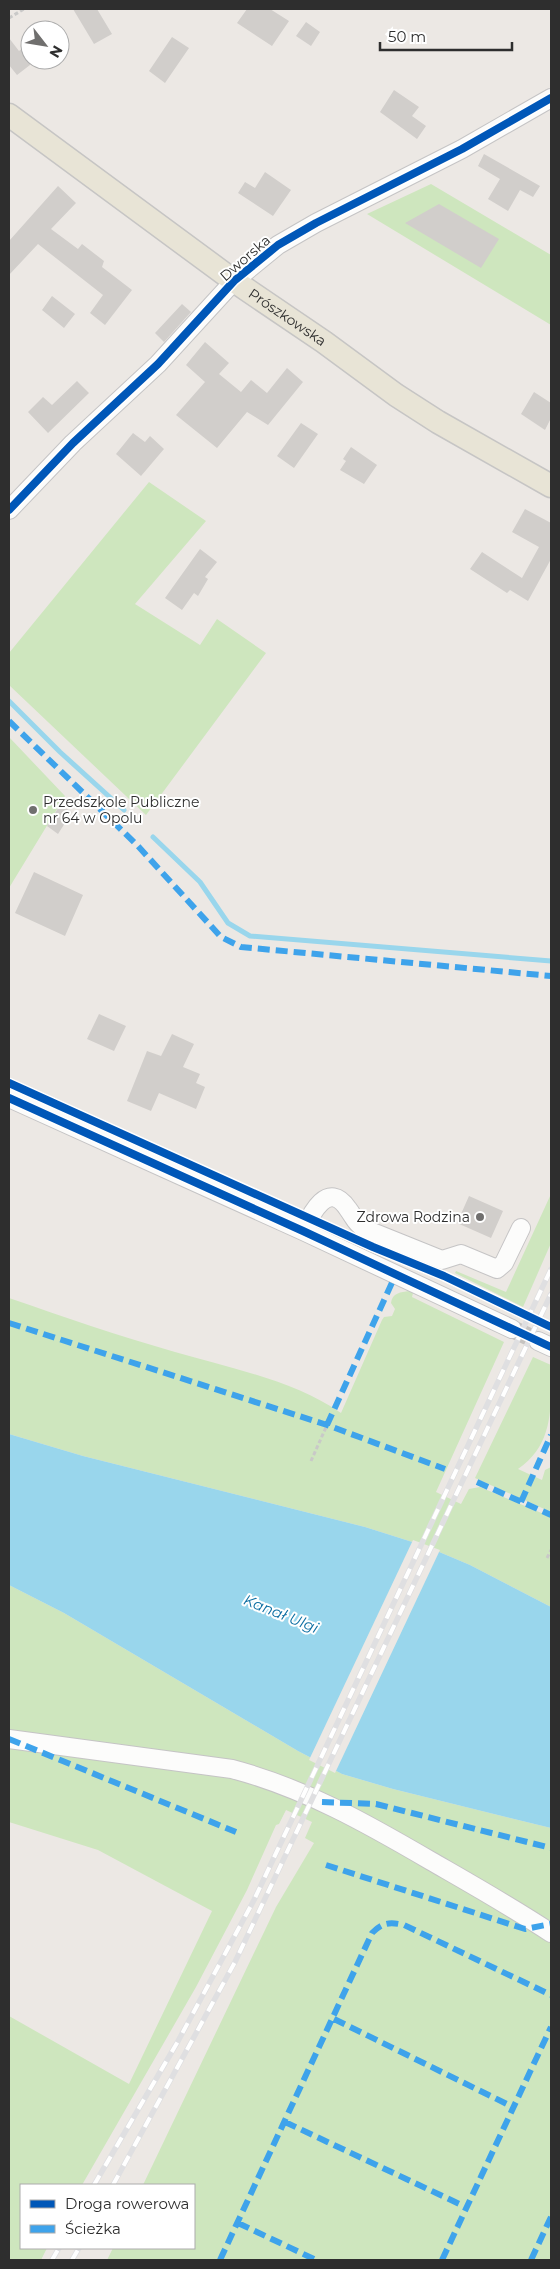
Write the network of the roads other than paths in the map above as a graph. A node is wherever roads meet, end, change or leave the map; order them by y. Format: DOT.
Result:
graph roads {
  1 [pos="551,98"];
  2 [pos="9,115"];
  3 [pos="234,281"];
  4 [pos="551,486"];
  5 [pos="9,510"];
  6 [pos="9,1098"];
  7 [pos="521,1228"];
  8 [pos="303,1231"];
  9 [pos="512,1329"];
  10 [pos="9,1739"];
  11 [pos="551,1933"];
  1 -- 3 [label="street, Dworska"];
  2 -- 3 [label="main road, Prószkowska"];
  3 -- 4 [label="main road, Prószkowska"];
  3 -- 5 [label="street, Dworska"];
  6 -- 8 [label="street"];
  7 -- 8 [label="street"];
  8 -- 9 [label="street"];
  10 -- 11 [label="street"];
}
